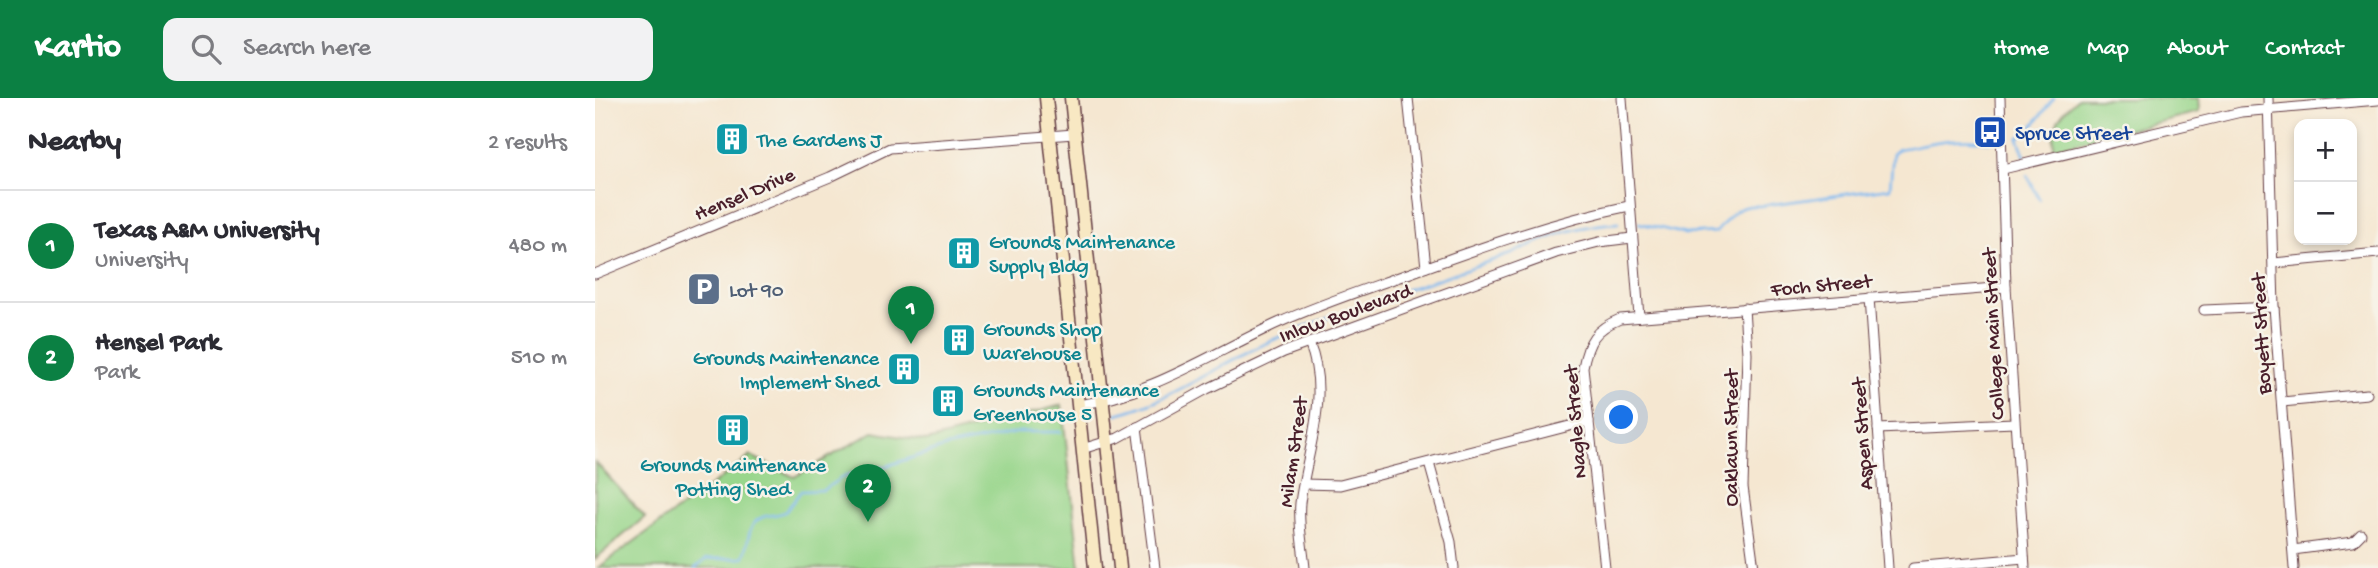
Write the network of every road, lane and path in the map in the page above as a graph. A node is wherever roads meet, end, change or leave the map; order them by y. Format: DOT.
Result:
graph roads {
  1 [pos="1046,98"];
  2 [pos="1071,98"];
  3 [pos="1408,98"];
  4 [pos="1622,98"];
  5 [pos="2000,98"];
  6 [pos="2268,98"];
  7 [pos="2378,100"];
  8 [pos="2268,109"];
  9 [pos="1074,134"];
  10 [pos="1050,137"];
  11 [pos="2003,169"];
  12 [pos="1629,206"];
  13 [pos="1632,238"];
  14 [pos="2378,253"];
  15 [pos="2274,263"];
  16 [pos="1426,268"];
  17 [pos="1088,270"];
  18 [pos="1064,273"];
  19 [pos="595,274"];
  20 [pos="2006,287"];
  21 [pos="1869,298"];
  22 [pos="2274,307"];
  23 [pos="1744,308"];
  24 [pos="2204,310"];
  25 [pos="1639,317"];
  26 [pos="1309,343"];
  27 [pos="2367,394"];
  28 [pos="1101,402"];
  29 [pos="2282,402"];
  30 [pos="1078,405"];
  31 [pos="1589,421"];
  32 [pos="2014,423"];
  33 [pos="1137,428"];
  34 [pos="1878,429"];
  35 [pos="1107,443"];
  36 [pos="1082,449"];
  37 [pos="1429,463"];
  38 [pos="1304,484"];
  39 [pos="2361,534"];
  40 [pos="2293,550"];
  41 [pos="2025,563"];
  42 [pos="1095,568"];
  43 [pos="1120,568"];
  44 [pos="1155,568"];
  45 [pos="1305,568"];
  46 [pos="1454,568"];
  47 [pos="1605,568"];
  48 [pos="1754,568"];
  49 [pos="1888,568"];
  50 [pos="1913,568"];
  51 [pos="2294,568"];
  1 -- 10 [label="main road"];
  2 -- 9 [label="main road"];
  3 -- 16 [label="street"];
  4 -- 12 [label="street"];
  5 -- 11 [label="street, College Main Street"];
  6 -- 8 [label="street, Boyett Street"];
  7 -- 8 [label="street"];
  8 -- 11 [label="street"];
  8 -- 15 [label="street, Boyett Street"];
  9 -- 10 [label="street, Hensel Drive"];
  9 -- 17 [label="main road"];
  10 -- 18 [label="main road"];
  10 -- 19 [label="street, Hensel Drive"];
  11 -- 20 [label="street, College Main Street"];
  12 -- 13 [label="street"];
  12 -- 16 [label="street, Inlow Boulevard"];
  13 -- 25 [label="street"];
  13 -- 26 [label="street, Inlow Boulevard"];
  14 -- 15 [label="street"];
  15 -- 22 [label="street, Boyett Street"];
  16 -- 28 [label="street, Inlow Boulevard"];
  17 -- 18 [label="main road"];
  17 -- 28 [label="main road"];
  18 -- 30 [label="main road"];
  20 -- 21 [label="street, Foch Street"];
  20 -- 32 [label="street, College Main Street"];
  21 -- 23 [label="street, Foch Street"];
  21 -- 34 [label="street, Aspen Street"];
  22 -- 24 [label="street"];
  22 -- 29 [label="street, Boyett Street"];
  23 -- 25 [label="street, Foch Street"];
  23 -- 48 [label="street, Oaklawn Street"];
  25 -- 31 [label="street, Nagle Street"];
  26 -- 33 [label="street, Inlow Boulevard"];
  26 -- 38 [label="street, Milam Street"];
  27 -- 29 [label="street"];
  28 -- 30 [label="street, Inlow Boulevard"];
  28 -- 35 [label="main road"];
  29 -- 40 [label="street, Boyett Street"];
  30 -- 36 [label="main road"];
  31 -- 37 [label="street"];
  31 -- 47 [label="street, Nagle Street"];
  32 -- 34 [label="street"];
  32 -- 41 [label="street, College Main Street"];
  33 -- 35 [label="street, Inlow Boulevard"];
  33 -- 44 [label="street"];
  34 -- 49 [label="street, Aspen Street"];
  35 -- 36 [label="street, Inlow Boulevard"];
  35 -- 43 [label="main road"];
  36 -- 42 [label="main road"];
  37 -- 38 [label="street"];
  37 -- 46 [label="street"];
  38 -- 45 [label="street, Milam Street"];
  39 -- 40 [label="street"];
  40 -- 51 [label="street, Boyett Street"];
  41 -- 50 [label="street"];
}
